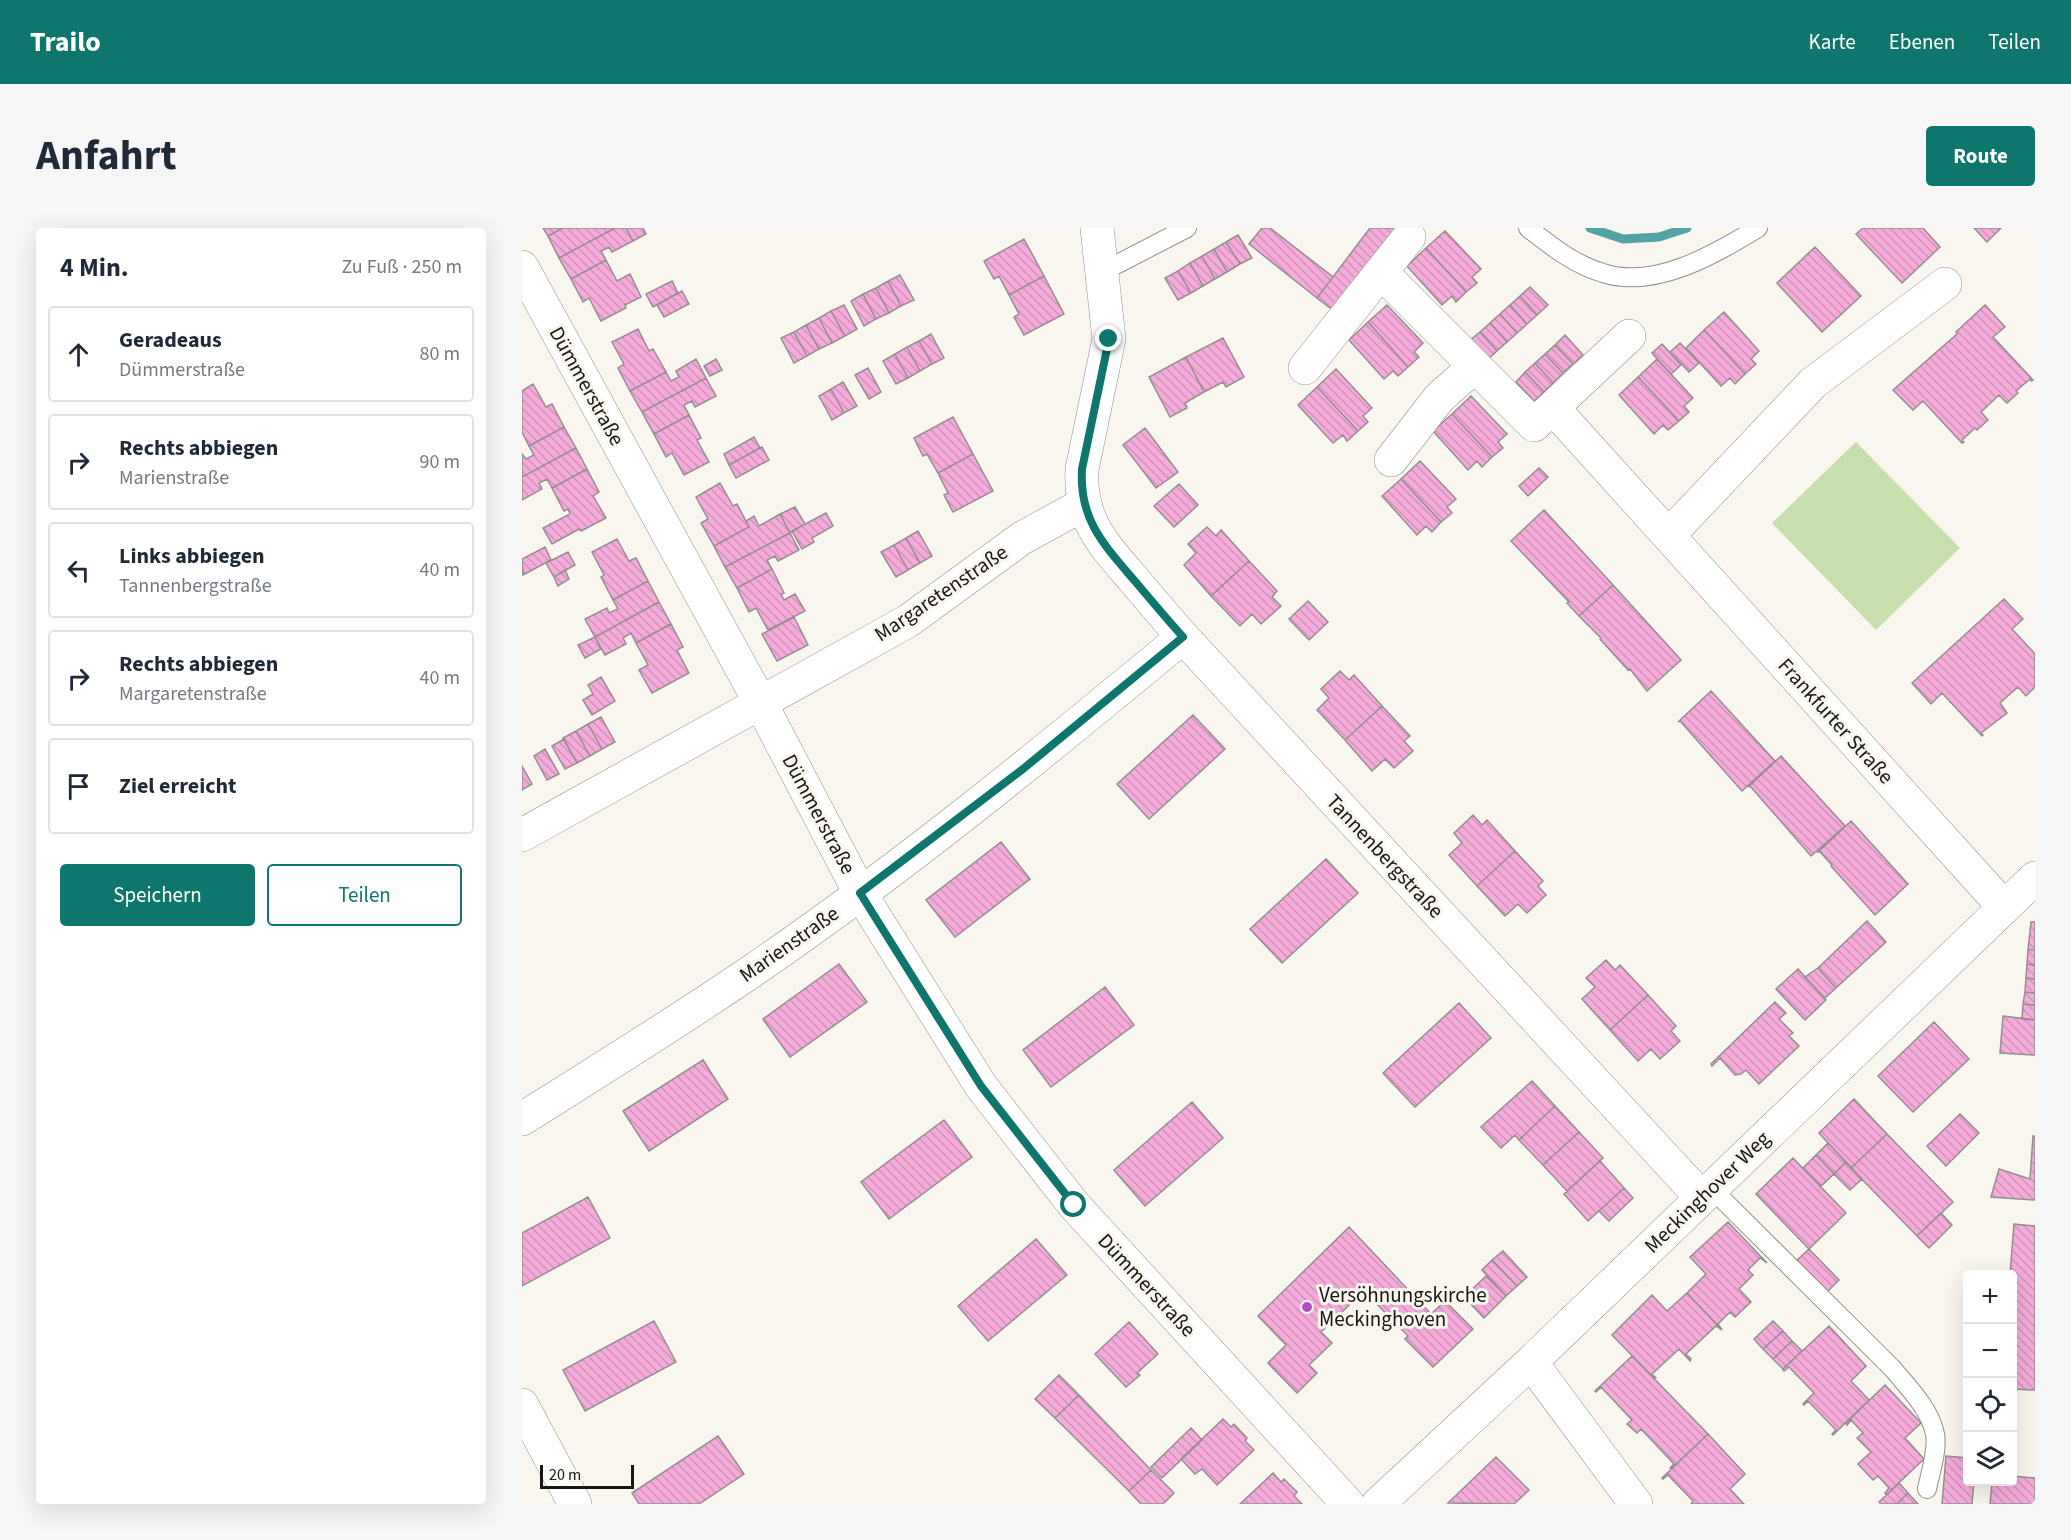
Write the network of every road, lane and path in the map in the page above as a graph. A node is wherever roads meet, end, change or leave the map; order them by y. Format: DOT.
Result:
graph roads {
  1 [pos="1097,228"];
  2 [pos="1187,228"];
  3 [pos="1528,228"];
  4 [pos="1758,228"];
  5 [pos="1409,237"];
  6 [pos="522,267"];
  7 [pos="1102,272"];
  8 [pos="1381,272"];
  9 [pos="1945,284"];
  10 [pos="1629,336"];
  11 [pos="1474,366"];
  12 [pos="1305,368"];
  13 [pos="1553,408"];
  14 [pos="1391,460"];
  15 [pos="1084,504"];
  16 [pos="1669,535"];
  17 [pos="1183,637"];
  18 [pos="760,702"];
  19 [pos="522,835"];
  20 [pos="2035,878"];
  21 [pos="860,893"];
  22 [pos="2004,907"];
  23 [pos="522,1119"];
  24 [pos="1706,1192"];
  25 [pos="1531,1362"];
  26 [pos="522,1405"];
  27 [pos="1927,1489"];
  28 [pos="575,1504"];
  29 [pos="1348,1504"];
  30 [pos="1378,1504"];
  31 [pos="1636,1504"];
  1 -- 7 [label="street"];
  2 -- 7 [label="lane"];
  3 -- 4 [label="lane"];
  5 -- 8 [label="street"];
  6 -- 18 [label="street, Dümmerstraße"];
  7 -- 15 [label="street"];
  8 -- 11 [label="street"];
  8 -- 12 [label="street"];
  9 -- 16 [label="street"];
  10 -- 13 [label="street"];
  11 -- 13 [label="street"];
  11 -- 14 [label="street"];
  13 -- 16 [label="street, Frankfurter Straße"];
  15 -- 17 [label="street, Tannenbergstraße"];
  15 -- 18 [label="street, Margaretenstraße"];
  16 -- 22 [label="street, Frankfurter Straße"];
  17 -- 21 [label="street, Marienstraße"];
  17 -- 24 [label="street, Tannenbergstraße"];
  18 -- 19 [label="street, Margaretenstraße"];
  18 -- 21 [label="street, Dümmerstraße"];
  20 -- 22 [label="street, Meckinghover Weg"];
  21 -- 23 [label="street, Marienstraße"];
  21 -- 29 [label="street, Dümmerstraße"];
  22 -- 24 [label="street, Meckinghover Weg"];
  24 -- 25 [label="street, Meckinghover Weg"];
  24 -- 27 [label="lane"];
  25 -- 30 [label="street, Meckinghover Weg"];
  25 -- 31 [label="street"];
  26 -- 28 [label="street"];
}
